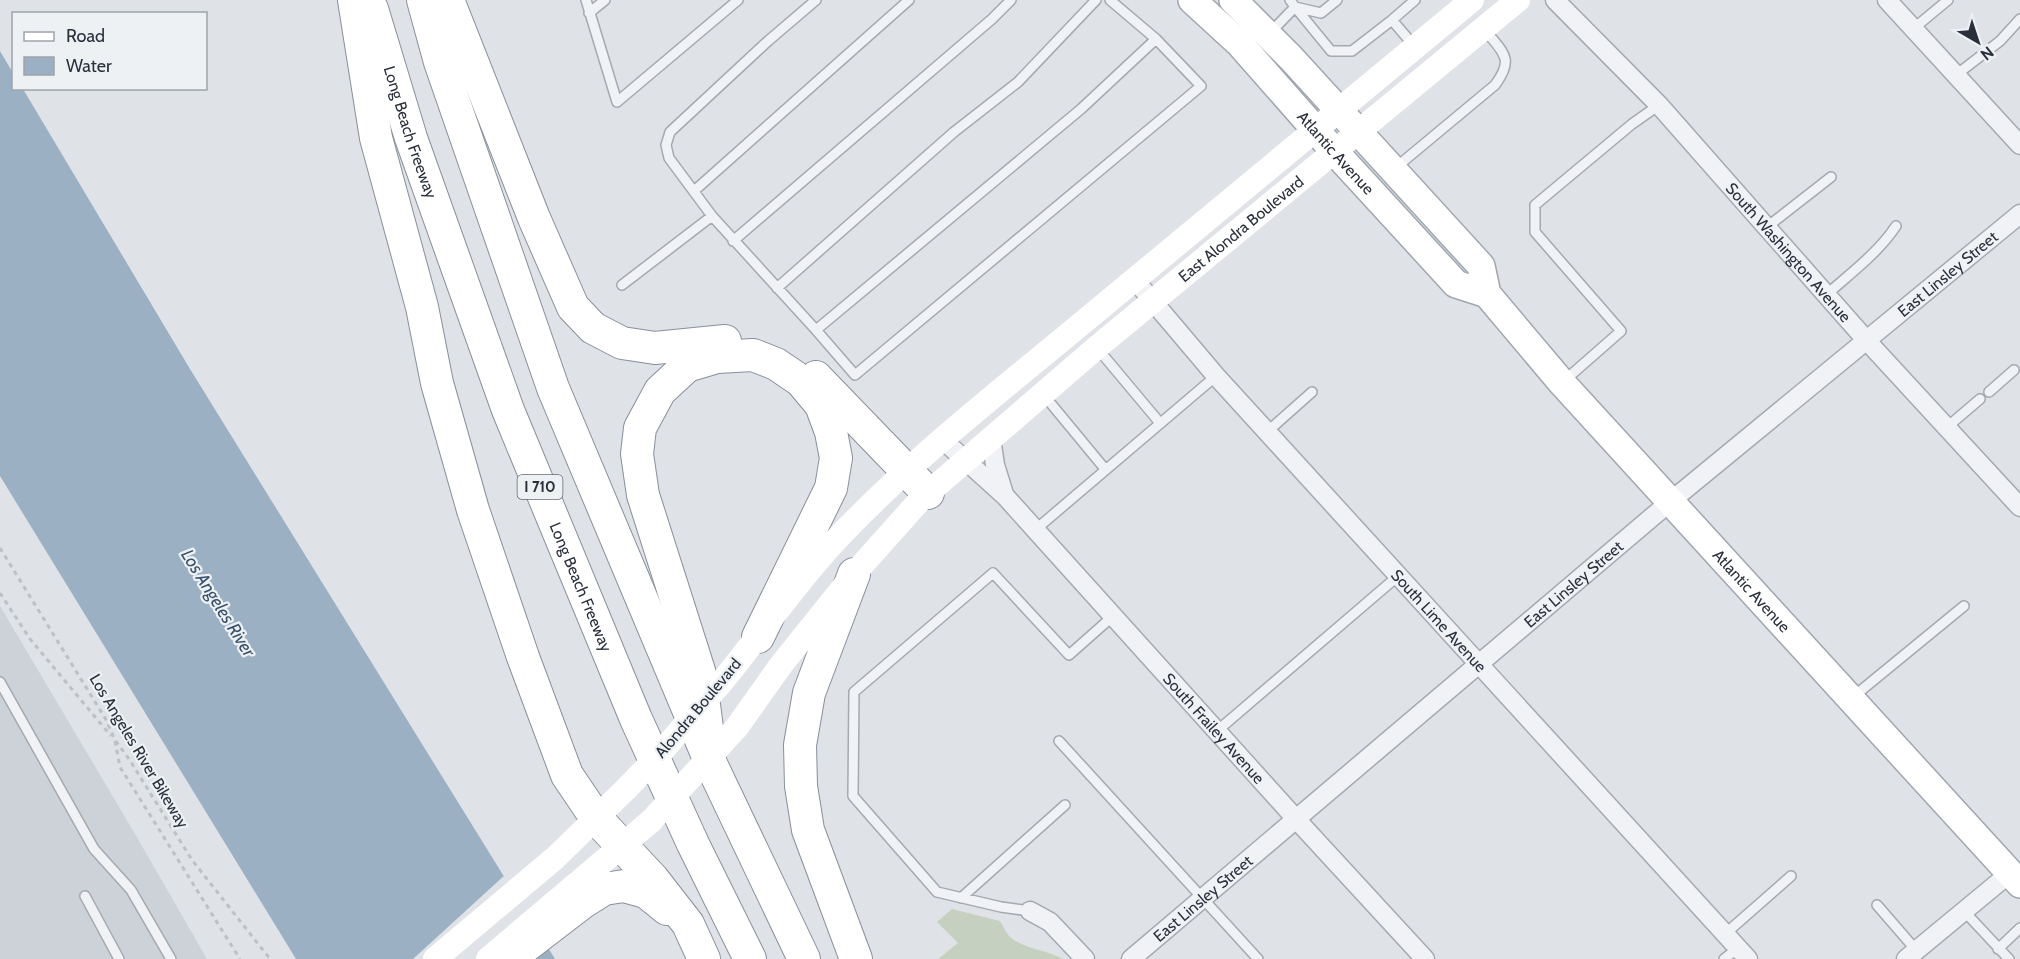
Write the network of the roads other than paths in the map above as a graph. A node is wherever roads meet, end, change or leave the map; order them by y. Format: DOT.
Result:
graph roads {
  1 [pos="354,0"];
  2 [pos="369,0"];
  3 [pos="423,0"];
  4 [pos="448,0"];
  5 [pos="586,0"];
  6 [pos="605,0"];
  7 [pos="738,0"];
  8 [pos="816,0"];
  9 [pos="909,0"];
  10 [pos="1011,0"];
  11 [pos="1096,0"];
  12 [pos="1110,0"];
  13 [pos="1192,0"];
  14 [pos="1233,0"];
  15 [pos="1337,0"];
  16 [pos="1415,0"];
  17 [pos="1472,0"];
  18 [pos="1518,0"];
  19 [pos="1555,0"];
  20 [pos="1887,0"];
  21 [pos="1948,0"];
  22 [pos="1293,4"];
  23 [pos="589,13"];
  24 [pos="2020,19"];
  25 [pos="1392,20"];
  26 [pos="1483,28"];
  27 [pos="1913,29"];
  28 [pos="1269,35"];
  29 [pos="1156,39"];
  30 [pos="1415,47"];
  31 [pos="1956,75"];
  32 [pos="1659,105"];
  33 [pos="1339,110"];
  34 [pos="1315,129"];
  35 [pos="1357,131"];
  36 [pos="2020,145"];
  37 [pos="1334,151"];
  38 [pos="1392,170"];
  39 [pos="1832,177"];
  40 [pos="694,191"];
  41 [pos="2020,214"];
  42 [pos="712,216"];
  43 [pos="1896,226"];
  44 [pos="1767,227"];
  45 [pos="733,240"];
  46 [pos="1134,279"];
  47 [pos="622,285"];
  48 [pos="777,288"];
  49 [pos="1486,294"];
  50 [pos="1826,295"];
  51 [pos="1153,300"];
  52 [pos="816,330"];
  53 [pos="1867,341"];
  54 [pos="1096,348"];
  55 [pos="2014,370"];
  56 [pos="1216,376"];
  57 [pos="1562,383"];
  58 [pos="1312,392"];
  59 [pos="1989,392"];
  60 [pos="1043,394"];
  61 [pos="1980,399"];
  62 [pos="1160,423"];
  63 [pos="1946,428"];
  64 [pos="1267,432"];
  65 [pos="991,438"];
  66 [pos="943,440"];
  67 [pos="966,460"];
  68 [pos="1105,469"];
  69 [pos="918,482"];
  70 [pos="1005,495"];
  71 [pos="1671,501"];
  72 [pos="2020,507"];
  73 [pos="1035,530"];
  74 [pos="854,574"];
  75 [pos="1398,576"];
  76 [pos="1964,606"];
  77 [pos="1113,616"];
  78 [pos="758,637"];
  79 [pos="1479,664"];
  80 [pos="0,682"];
  81 [pos="1851,699"];
  82 [pos="1217,731"];
  83 [pos="1059,741"];
  84 [pos="712,765"];
  85 [pos="1065,805"];
  86 [pos="596,818"];
  87 [pos="1296,819"];
  88 [pos="622,845"];
  89 [pos="1791,876"];
  90 [pos="2015,879"];
  91 [pos="577,895"];
  92 [pos="85,896"];
  93 [pos="961,898"];
  94 [pos="1203,898"];
  95 [pos="1877,905"];
  96 [pos="1030,911"];
  97 [pos="1964,911"];
  98 [pos="688,924"];
  99 [pos="2020,928"];
  100 [pos="1725,934"];
  101 [pos="1998,949"];
  102 [pos="1737,955"];
  103 [pos="1911,955"];
  104 [pos="119,959"];
  105 [pos="171,959"];
  106 [pos="435,959"];
  107 [pos="488,959"];
  108 [pos="509,959"];
  109 [pos="705,959"];
  110 [pos="750,959"];
  111 [pos="804,959"];
  112 [pos="856,959"];
  113 [pos="1085,959"];
  114 [pos="1131,959"];
  115 [pos="1258,959"];
  116 [pos="1425,959"];
  117 [pos="2009,959"];
  1 -- 86 [label="highway"];
  2 -- 110 [label="highway, Long Beach Freeway / I 710"];
  3 -- 84 [label="highway"];
  4 -- 69 [label="highway"];
  5 -- 23 [label="lane"];
  6 -- 23 [label="lane"];
  7 -- 23 [label="lane"];
  8 -- 40 [label="lane"];
  9 -- 40 [label="lane"];
  10 -- 45 [label="lane"];
  11 -- 48 [label="lane"];
  12 -- 29 [label="lane"];
  13 -- 34 [label="main road, Atlantic Avenue"];
  14 -- 28 [label="main road, Atlantic Avenue"];
  15 -- 22 [label="lane"];
  16 -- 25 [label="lane"];
  17 -- 30 [label="main road, East Alondra Boulevard"];
  18 -- 26 [label="main road, East Alondra Boulevard"];
  19 -- 32 [label="street, South Washington Avenue"];
  20 -- 27 [label="street"];
  21 -- 27 [label="lane"];
  22 -- 25 [label="lane"];
  22 -- 28 [label="lane"];
  24 -- 31 [label="lane"];
  25 -- 30 [label="lane"];
  26 -- 35 [label="main road, East Alondra Boulevard"];
  26 -- 38 [label="lane"];
  27 -- 31 [label="street"];
  28 -- 33 [label="main road, Atlantic Avenue"];
  29 -- 52 [label="lane"];
  29 -- 52 [label="lane"];
  30 -- 33 [label="main road, East Alondra Boulevard"];
  31 -- 36 [label="street"];
  32 -- 44 [label="street, South Washington Avenue"];
  32 -- 57 [label="lane"];
  33 -- 34 [label="main road, East Alondra Boulevard"];
  33 -- 35 [label="main road, Atlantic Avenue"];
  34 -- 37 [label="main road, Atlantic Avenue"];
  34 -- 46 [label="main road, East Alondra Boulevard"];
  35 -- 37 [label="main road, East Alondra Boulevard"];
  35 -- 38 [label="main road, Atlantic Avenue"];
  37 -- 49 [label="main road, Atlantic Avenue"];
  37 -- 51 [label="main road, East Alondra Boulevard"];
  38 -- 49 [label="main road, Atlantic Avenue"];
  39 -- 44 [label="lane"];
  40 -- 42 [label="lane"];
  41 -- 53 [label="street, East Linsley Street"];
  42 -- 45 [label="lane"];
  42 -- 47 [label="lane"];
  43 -- 50 [label="lane"];
  44 -- 50 [label="street, South Washington Avenue"];
  45 -- 48 [label="lane"];
  46 -- 51 [label="street, South Lime Avenue"];
  46 -- 66 [label="main road, East Alondra Boulevard"];
  48 -- 52 [label="lane"];
  49 -- 57 [label="main road, Atlantic Avenue"];
  50 -- 53 [label="street, South Washington Avenue"];
  51 -- 54 [label="main road, East Alondra Boulevard"];
  51 -- 56 [label="street, South Lime Avenue"];
  53 -- 63 [label="street, South Washington Avenue"];
  53 -- 71 [label="street, East Linsley Street"];
  54 -- 60 [label="main road, East Alondra Boulevard"];
  54 -- 62 [label="lane"];
  55 -- 59 [label="lane"];
  56 -- 62 [label="lane"];
  56 -- 64 [label="street, South Lime Avenue"];
  57 -- 71 [label="main road, Atlantic Avenue"];
  58 -- 64 [label="lane"];
  60 -- 65 [label="main road, East Alondra Boulevard"];
  60 -- 68 [label="lane"];
  61 -- 63 [label="lane"];
  62 -- 68 [label="lane"];
  63 -- 72 [label="street, South Washington Avenue"];
  64 -- 75 [label="street, South Lime Avenue"];
  65 -- 67 [label="main road, East Alondra Boulevard"];
  65 -- 70 [label="street, South Frailey Avenue"];
  66 -- 67 [label="street, South Frailey Avenue"];
  66 -- 69 [label="main road, Alondra Boulevard"];
  67 -- 69 [label="main road, Alondra Boulevard"];
  67 -- 70 [label="street, South Frailey Avenue"];
  68 -- 73 [label="lane"];
  69 -- 74 [label="main road, Alondra Boulevard"];
  69 -- 78 [label="main road, Alondra Boulevard"];
  70 -- 73 [label="street, South Frailey Avenue"];
  71 -- 79 [label="street, East Linsley Street"];
  71 -- 81 [label="main road, Atlantic Avenue"];
  73 -- 77 [label="street, South Frailey Avenue"];
  74 -- 88 [label="main road, Alondra Boulevard, bridge"];
  74 -- 112 [label="highway"];
  75 -- 79 [label="street, South Lime Avenue"];
  75 -- 82 [label="lane"];
  76 -- 81 [label="lane"];
  77 -- 82 [label="street, South Frailey Avenue"];
  77 -- 93 [label="lane"];
  78 -- 84 [label="highway"];
  78 -- 86 [label="main road, Alondra Boulevard, bridge"];
  79 -- 87 [label="street, East Linsley Street"];
  79 -- 100 [label="street, South Lime Avenue"];
  80 -- 105 [label="lane"];
  81 -- 90 [label="main road, Atlantic Avenue"];
  82 -- 87 [label="street, South Frailey Avenue"];
  83 -- 94 [label="lane"];
  84 -- 111 [label="highway"];
  85 -- 93 [label="lane"];
  86 -- 88 [label="highway"];
  86 -- 106 [label="main road, Alondra Boulevard"];
  87 -- 94 [label="street, East Linsley Street"];
  87 -- 116 [label="street, South Frailey Avenue"];
  88 -- 91 [label="main road, Alondra Boulevard"];
  88 -- 98 [label="highway"];
  89 -- 100 [label="lane"];
  90 -- 97 [label="street"];
  91 -- 98 [label="highway"];
  91 -- 107 [label="main road, Alondra Boulevard"];
  91 -- 108 [label="highway"];
  92 -- 104 [label="lane"];
  93 -- 96 [label="lane"];
  94 -- 114 [label="street, East Linsley Street"];
  94 -- 115 [label="lane"];
  95 -- 103 [label="lane"];
  96 -- 113 [label="street"];
  97 -- 101 [label="lane"];
  97 -- 103 [label="street"];
  98 -- 109 [label="highway"];
  99 -- 101 [label="lane"];
  100 -- 102 [label="street, South Lime Avenue"];
  101 -- 117 [label="lane"];
}
